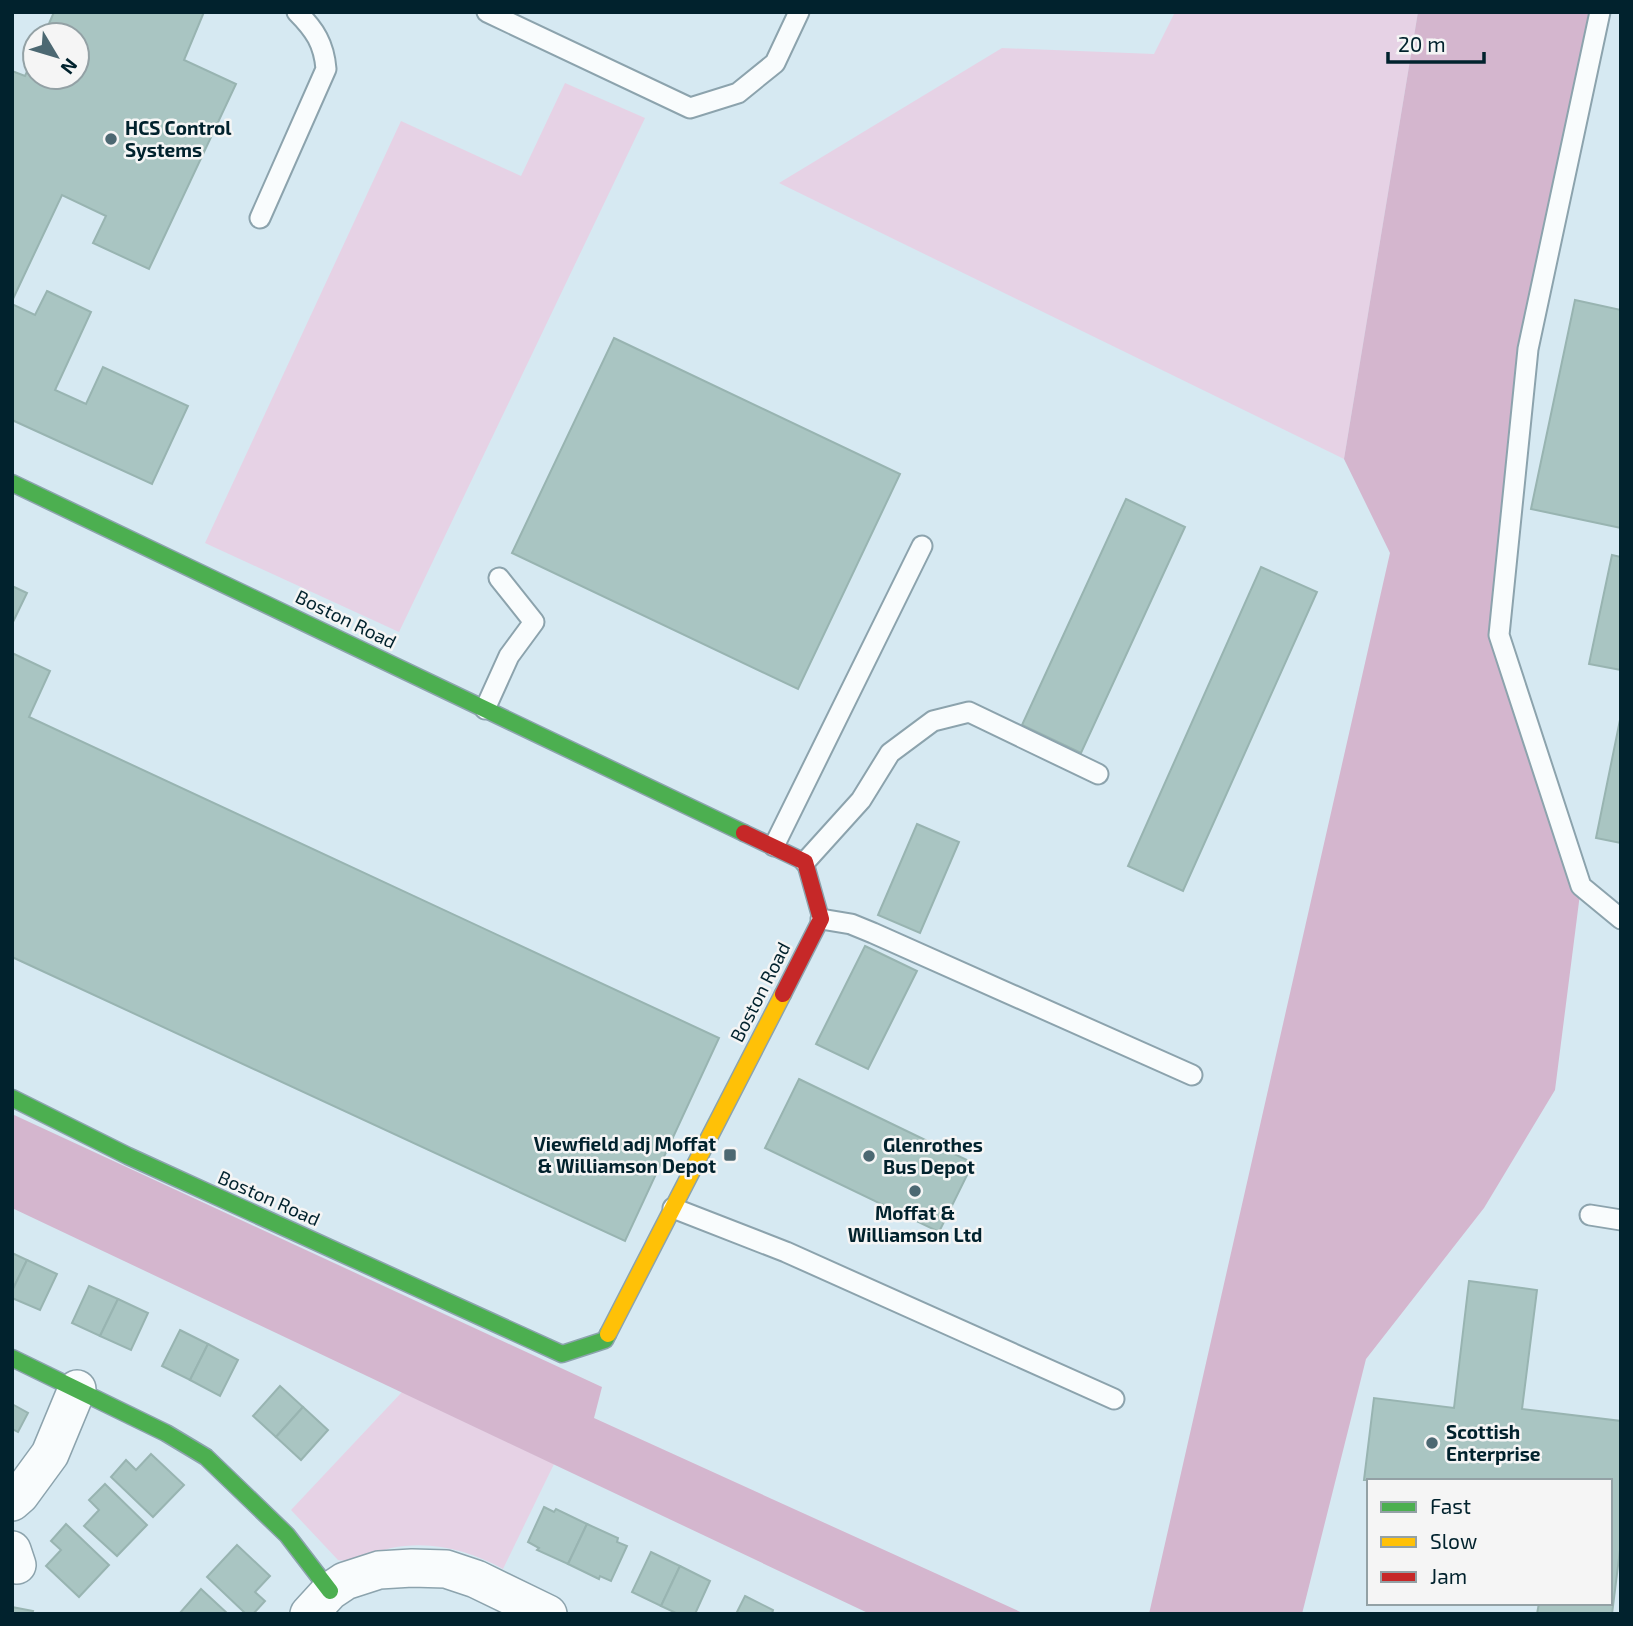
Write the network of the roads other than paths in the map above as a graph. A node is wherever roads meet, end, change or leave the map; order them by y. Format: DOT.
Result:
graph roads {
  1 [pos="297,12"];
  2 [pos="487,12"];
  3 [pos="799,12"];
  4 [pos="1600,12"];
  5 [pos="260,218"];
  6 [pos="12,483"];
  7 [pos="922,546"];
  8 [pos="499,578"];
  9 [pos="485,709"];
  10 [pos="1098,774"];
  11 [pos="774,846"];
  12 [pos="805,862"];
  13 [pos="821,919"];
  14 [pos="1621,919"];
  15 [pos="1192,1075"];
  16 [pos="12,1098"];
  17 [pos="673,1208"];
  18 [pos="1590,1215"];
  19 [pos="1621,1220"];
  20 [pos="12,1358"];
  21 [pos="76,1389"];
  22 [pos="1114,1399"];
  23 [pos="12,1502"];
  24 [pos="319,1602"];
  25 [pos="548,1614"];
  1 -- 5 [label="lane"];
  2 -- 3 [label="lane"];
  4 -- 14 [label="lane"];
  6 -- 9 [label="street, Boston Road"];
  7 -- 11 [label="lane"];
  8 -- 9 [label="lane"];
  9 -- 11 [label="street, Boston Road"];
  10 -- 12 [label="lane"];
  11 -- 12 [label="street, Boston Road"];
  12 -- 13 [label="street"];
  13 -- 15 [label="lane"];
  13 -- 17 [label="street, Boston Road"];
  16 -- 17 [label="street, Boston Road"];
  17 -- 22 [label="lane"];
  18 -- 19 [label="lane"];
  20 -- 21 [label="street"];
  21 -- 23 [label="street"];
  21 -- 24 [label="street"];
  24 -- 25 [label="street"];
}
